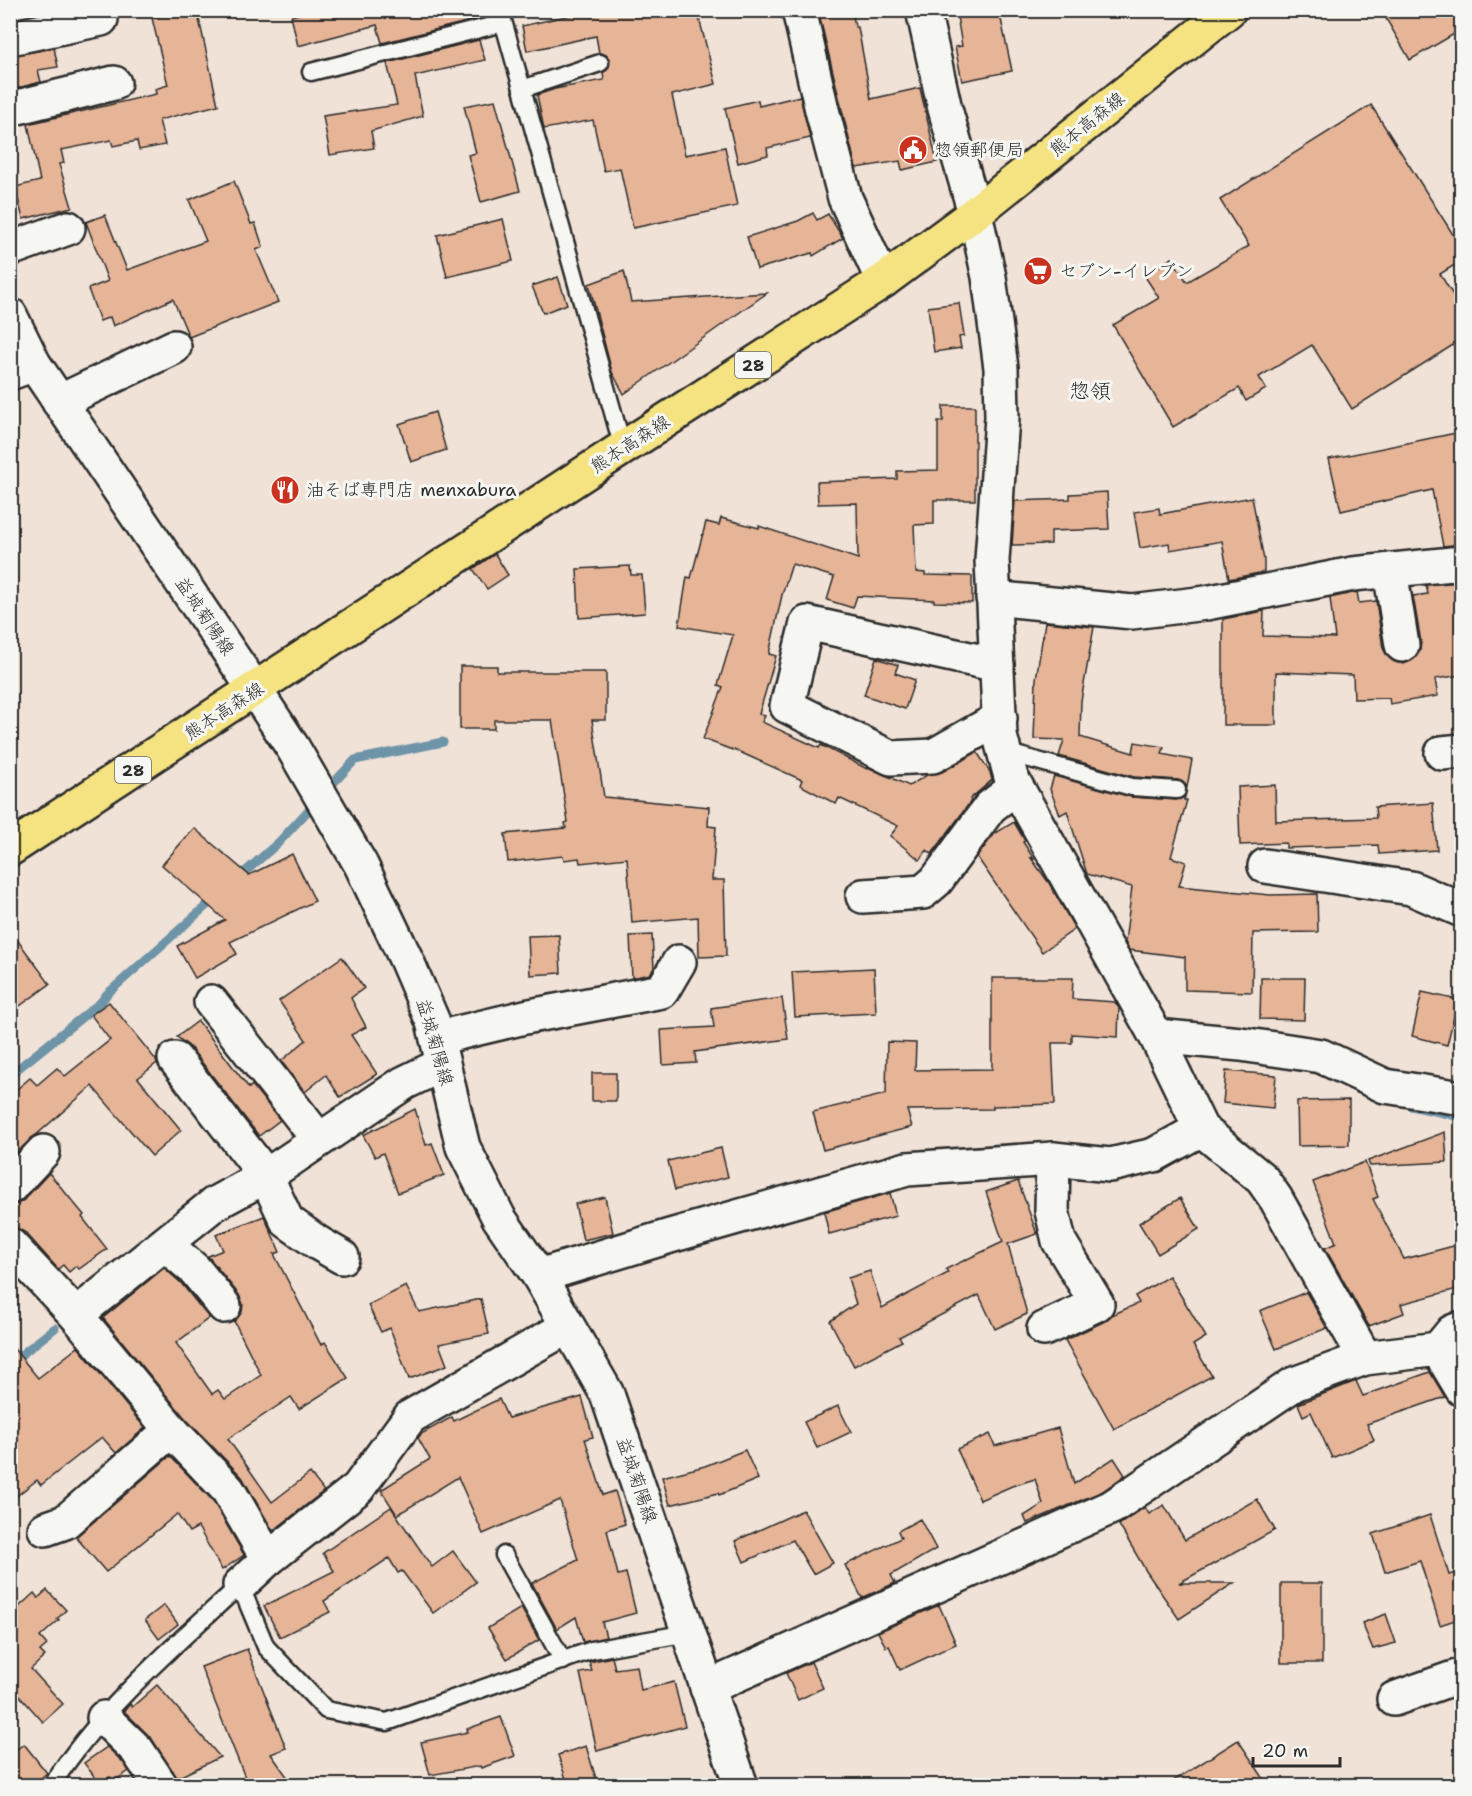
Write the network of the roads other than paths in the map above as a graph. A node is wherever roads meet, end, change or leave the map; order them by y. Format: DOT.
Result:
graph roads {
  1 [pos="798,10"];
  2 [pos="922,10"];
  3 [pos="1229,10"];
  4 [pos="501,17"];
  5 [pos="101,19"];
  6 [pos="10,38"];
  7 [pos="600,63"];
  8 [pos="311,72"];
  9 [pos="114,83"];
  10 [pos="522,89"];
  11 [pos="10,109"];
  12 [pos="975,213"];
  13 [pos="68,228"];
  14 [pos="10,249"];
  15 [pos="883,281"];
  16 [pos="10,315"];
  17 [pos="174,347"];
  18 [pos="22,368"];
  19 [pos="59,402"];
  20 [pos="623,448"];
  21 [pos="1461,563"];
  22 [pos="1390,570"];
  23 [pos="993,598"];
  24 [pos="1402,645"];
  25 [pos="997,665"];
  26 [pos="255,690"];
  27 [pos="1000,718"];
  28 [pos="1005,752"];
  29 [pos="1016,787"];
  30 [pos="1177,790"];
  31 [pos="10,849"];
  32 [pos="1265,866"];
  33 [pos="863,897"];
  34 [pos="1461,910"];
  35 [pos="679,963"];
  36 [pos="211,1002"];
  37 [pos="1156,1036"];
  38 [pos="440,1051"];
  39 [pos="175,1059"];
  40 [pos="1461,1098"];
  41 [pos="1201,1130"];
  42 [pos="319,1140"];
  43 [pos="43,1152"];
  44 [pos="1053,1159"];
  45 [pos="266,1176"];
  46 [pos="10,1187"];
  47 [pos="165,1244"];
  48 [pos="10,1245"];
  49 [pos="342,1257"];
  50 [pos="539,1276"];
  51 [pos="224,1306"];
  52 [pos="76,1315"];
  53 [pos="567,1327"];
  54 [pos="1044,1329"];
  55 [pos="1450,1339"];
  56 [pos="1365,1358"];
  57 [pos="1461,1389"];
  58 [pos="171,1430"];
  59 [pos="45,1528"];
  60 [pos="504,1555"];
  61 [pos="268,1559"];
  62 [pos="240,1585"];
  63 [pos="688,1633"];
  64 [pos="562,1660"];
  65 [pos="1461,1675"];
  66 [pos="707,1688"];
  67 [pos="1394,1699"];
  68 [pos="104,1718"];
  69 [pos="51,1785"];
  70 [pos="161,1785"];
  71 [pos="741,1785"];
  1 -- 15 [label="street"];
  2 -- 12 [label="street"];
  3 -- 12 [label="main road, 熊本高森線 / 28"];
  4 -- 8 [label="lane"];
  4 -- 10 [label="lane"];
  5 -- 6 [label="street"];
  7 -- 10 [label="lane"];
  9 -- 11 [label="street"];
  10 -- 20 [label="lane"];
  12 -- 15 [label="main road, 熊本高森線 / 28"];
  12 -- 23 [label="street"];
  13 -- 14 [label="street"];
  15 -- 20 [label="main road, 熊本高森線 / 28"];
  16 -- 18 [label="street, 益城菊陽線"];
  17 -- 19 [label="street"];
  18 -- 19 [label="street, 益城菊陽線"];
  19 -- 26 [label="street, 益城菊陽線"];
  20 -- 26 [label="main road, 熊本高森線 / 28"];
  21 -- 22 [label="street"];
  22 -- 23 [label="street"];
  22 -- 24 [label="street"];
  23 -- 25 [label="street"];
  25 -- 27 [label="street"];
  25 -- 27 [label="street"];
  26 -- 31 [label="main road, 熊本高森線 / 28"];
  26 -- 38 [label="street, 益城菊陽線"];
  27 -- 28 [label="street"];
  28 -- 29 [label="street"];
  28 -- 30 [label="lane"];
  29 -- 33 [label="street"];
  29 -- 37 [label="street"];
  32 -- 34 [label="street"];
  35 -- 38 [label="street"];
  36 -- 42 [label="street"];
  37 -- 40 [label="street"];
  37 -- 41 [label="street"];
  38 -- 42 [label="street"];
  38 -- 50 [label="street, 益城菊陽線"];
  39 -- 45 [label="street"];
  41 -- 44 [label="street"];
  41 -- 56 [label="street"];
  42 -- 45 [label="street"];
  43 -- 46 [label="street"];
  44 -- 50 [label="street"];
  44 -- 54 [label="street"];
  45 -- 47 [label="street"];
  45 -- 49 [label="street"];
  47 -- 51 [label="street"];
  47 -- 52 [label="street"];
  48 -- 52 [label="street"];
  50 -- 53 [label="street, 益城菊陽線"];
  52 -- 58 [label="street"];
  53 -- 61 [label="street"];
  53 -- 63 [label="street, 益城菊陽線"];
  55 -- 56 [label="street"];
  55 -- 57 [label="street"];
  56 -- 66 [label="street"];
  58 -- 59 [label="street"];
  58 -- 61 [label="street"];
  60 -- 64 [label="lane"];
  61 -- 62 [label="street"];
  62 -- 64 [label="lane"];
  62 -- 68 [label="lane"];
  63 -- 64 [label="lane"];
  63 -- 66 [label="street, 益城菊陽線"];
  65 -- 67 [label="street"];
  66 -- 71 [label="street, 益城菊陽線"];
  68 -- 69 [label="lane"];
  68 -- 70 [label="street"];
}
